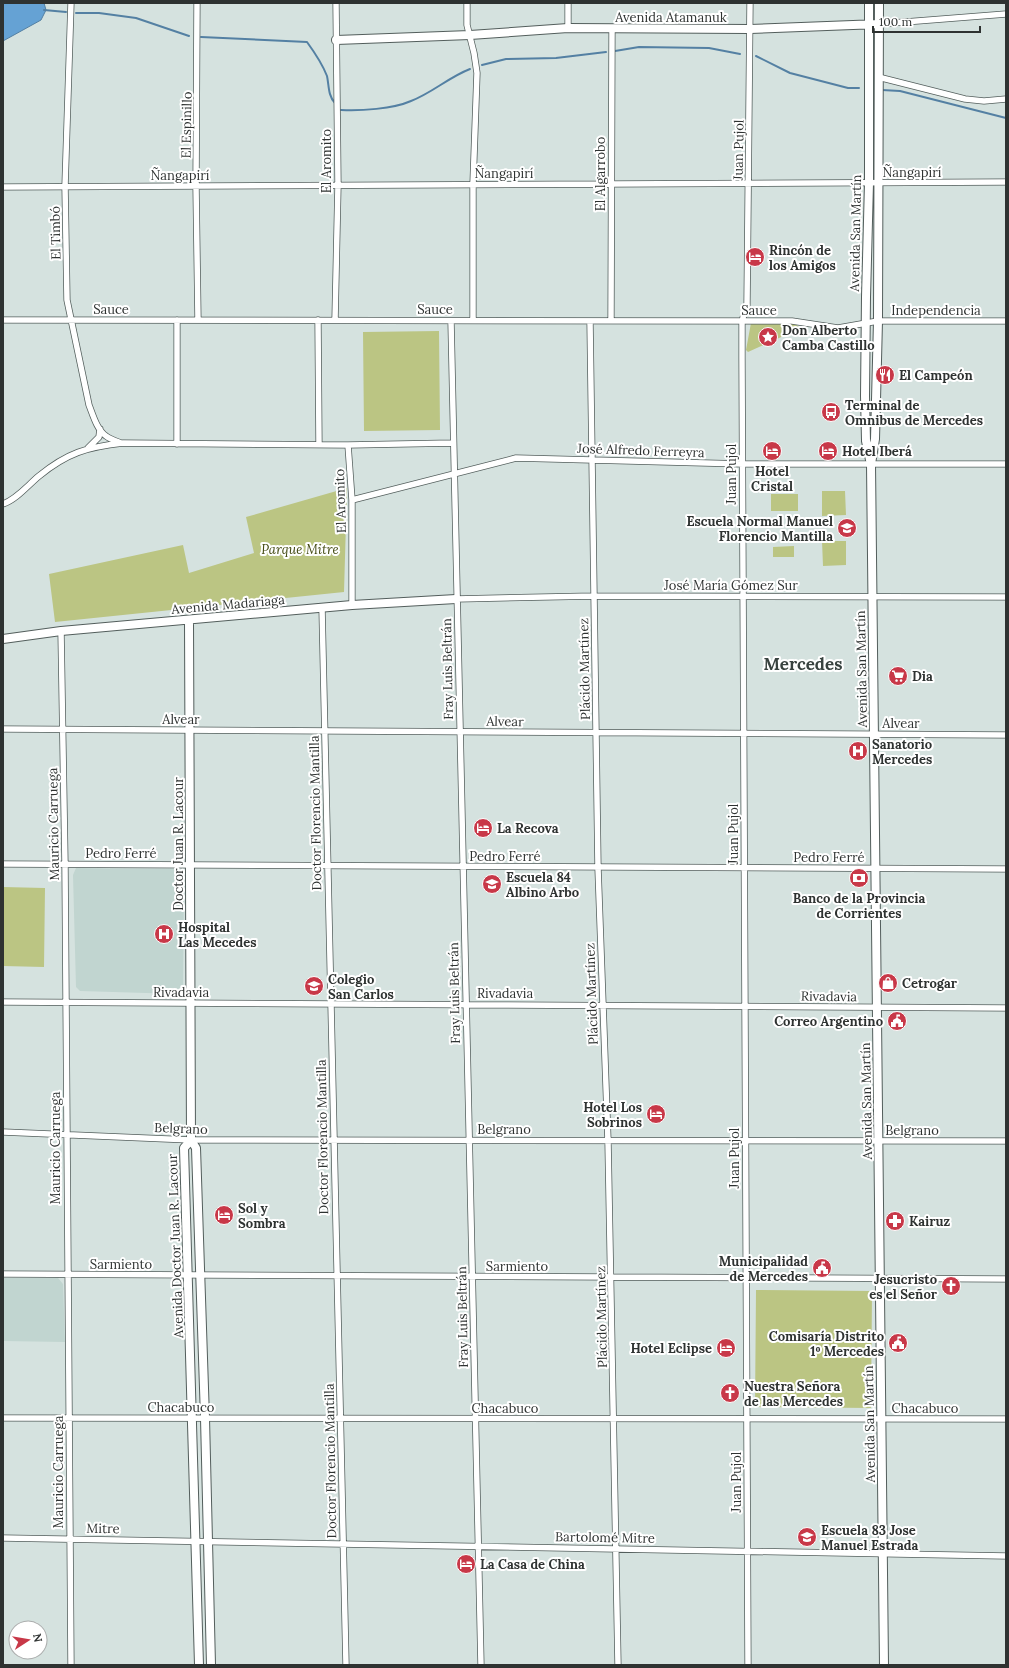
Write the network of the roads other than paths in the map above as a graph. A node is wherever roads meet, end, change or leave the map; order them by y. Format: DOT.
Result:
graph roads {
  1 [pos="71,3"];
  2 [pos="197,3"];
  3 [pos="336,3"];
  4 [pos="467,3"];
  5 [pos="568,3"];
  6 [pos="750,3"];
  7 [pos="869,3"];
  8 [pos="879,3"];
  9 [pos="1006,14"];
  10 [pos="879,24"];
  11 [pos="869,26"];
  12 [pos="568,28"];
  13 [pos="612,29"];
  14 [pos="750,29"];
  15 [pos="470,35"];
  16 [pos="336,40"];
  17 [pos="878,77"];
  18 [pos="1006,99"];
  19 [pos="748,182"];
  20 [pos="1006,182"];
  21 [pos="869,183"];
  22 [pos="878,183"];
  23 [pos="473,184"];
  24 [pos="611,184"];
  25 [pos="338,185"];
  26 [pos="65,186"];
  27 [pos="196,186"];
  28 [pos="3,187"];
  29 [pos="3,320"];
  30 [pos="70,320"];
  31 [pos="177,320"];
  32 [pos="198,320"];
  33 [pos="318,320"];
  34 [pos="335,320"];
  35 [pos="450,320"];
  36 [pos="473,320"];
  37 [pos="611,320"];
  38 [pos="590,321"];
  39 [pos="742,321"];
  40 [pos="878,321"];
  41 [pos="1006,321"];
  42 [pos="866,323"];
  43 [pos="100,429"];
  44 [pos="453,443"];
  45 [pos="123,444"];
  46 [pos="178,444"];
  47 [pos="319,445"];
  48 [pos="348,445"];
  49 [pos="87,449"];
  50 [pos="593,459"];
  51 [pos="742,464"];
  52 [pos="871,464"];
  53 [pos="1006,464"];
  54 [pos="453,475"];
  55 [pos="352,500"];
  56 [pos="3,504"];
  57 [pos="594,596"];
  58 [pos="743,597"];
  59 [pos="872,597"];
  60 [pos="1006,597"];
  61 [pos="456,599"];
  62 [pos="352,605"];
  63 [pos="322,608"];
  64 [pos="189,620"];
  65 [pos="61,631"];
  66 [pos="3,640"];
  67 [pos="3,729"];
  68 [pos="63,729"];
  69 [pos="189,730"];
  70 [pos="324,731"];
  71 [pos="459,732"];
  72 [pos="596,733"];
  73 [pos="744,734"];
  74 [pos="874,734"];
  75 [pos="1006,735"];
  76 [pos="3,864"];
  77 [pos="65,864"];
  78 [pos="190,864"];
  79 [pos="327,867"];
  80 [pos="462,867"];
  81 [pos="598,868"];
  82 [pos="744,868"];
  83 [pos="875,869"];
  84 [pos="1006,869"];
  85 [pos="3,1002"];
  86 [pos="65,1002"];
  87 [pos="190,1003"];
  88 [pos="330,1004"];
  89 [pos="466,1004"];
  90 [pos="603,1005"];
  91 [pos="745,1007"];
  92 [pos="877,1008"];
  93 [pos="1006,1008"];
  94 [pos="3,1132"];
  95 [pos="66,1134"];
  96 [pos="191,1140"];
  97 [pos="333,1140"];
  98 [pos="469,1140"];
  99 [pos="608,1141"];
  100 [pos="745,1141"];
  101 [pos="878,1141"];
  102 [pos="1006,1141"];
  103 [pos="3,1274"];
  104 [pos="68,1275"];
  105 [pos="188,1275"];
  106 [pos="200,1275"];
  107 [pos="337,1276"];
  108 [pos="472,1277"];
  109 [pos="611,1277"];
  110 [pos="746,1278"];
  111 [pos="880,1278"];
  112 [pos="1006,1279"];
  113 [pos="3,1418"];
  114 [pos="69,1418"];
  115 [pos="193,1418"];
  116 [pos="205,1418"];
  117 [pos="340,1418"];
  118 [pos="475,1418"];
  119 [pos="614,1419"];
  120 [pos="747,1419"];
  121 [pos="881,1419"];
  122 [pos="1006,1419"];
  123 [pos="3,1538"];
  124 [pos="70,1539"];
  125 [pos="202,1541"];
  126 [pos="343,1544"];
  127 [pos="478,1546"];
  128 [pos="616,1549"];
  129 [pos="747,1551"];
  130 [pos="883,1554"];
  131 [pos="1006,1556"];
  132 [pos="71,1665"];
  133 [pos="199,1665"];
  134 [pos="211,1665"];
  135 [pos="346,1665"];
  136 [pos="481,1665"];
  137 [pos="618,1665"];
  138 [pos="748,1665"];
  139 [pos="884,1665"];
  1 -- 26 [label="street, El Timbó"];
  2 -- 27 [label="street, El Espinillo"];
  3 -- 16 [label="street, El Aromito"];
  4 -- 15 [label="street"];
  5 -- 12 [label="street"];
  6 -- 14 [label="street, Juan Pujol"];
  7 -- 11 [label="street, Avenida San Martín"];
  8 -- 10 [label="street, Avenida San Martín"];
  9 -- 10 [label="street, Avenida Atamanuk"];
  10 -- 11 [label="street, Avenida Atamanuk"];
  10 -- 17 [label="street, Avenida San Martín"];
  11 -- 14 [label="street, Avenida Atamanuk"];
  11 -- 21 [label="street, Avenida San Martín"];
  12 -- 13 [label="street, Avenida Atamanuk"];
  12 -- 15 [label="street, Avenida Atamanuk"];
  13 -- 14 [label="street, Avenida Atamanuk"];
  13 -- 24 [label="street, El Algarrobo"];
  14 -- 19 [label="street, Juan Pujol"];
  15 -- 16 [label="street, Avenida Atamanuk"];
  15 -- 23 [label="street"];
  16 -- 25 [label="street, El Aromito"];
  17 -- 18 [label="street"];
  17 -- 22 [label="street, Avenida San Martín"];
  19 -- 21 [label="street, Ñangapirí"];
  19 -- 24 [label="street, Ñangapirí"];
  19 -- 39 [label="street, Juan Pujol"];
  20 -- 22 [label="street, Ñangapirí"];
  21 -- 22 [label="street, Ñangapirí"];
  21 -- 42 [label="street, Avenida San Martín"];
  22 -- 40 [label="street, Avenida San Martín"];
  23 -- 24 [label="street, Ñangapirí"];
  23 -- 25 [label="street, Ñangapirí"];
  23 -- 36 [label="street"];
  24 -- 37 [label="street, El Algarrobo"];
  25 -- 27 [label="street, Ñangapirí"];
  25 -- 34 [label="street, El Aromito"];
  26 -- 27 [label="street, Ñangapirí"];
  26 -- 28 [label="street, Ñangapirí"];
  26 -- 30 [label="street, El Timbó"];
  27 -- 32 [label="street, El Espinillo"];
  29 -- 30 [label="street, Sauce"];
  30 -- 31 [label="street, Sauce"];
  30 -- 43 [label="street, El Timbó"];
  31 -- 32 [label="street, Sauce"];
  31 -- 46 [label="street"];
  32 -- 33 [label="street, Sauce"];
  33 -- 34 [label="street, Sauce"];
  33 -- 47 [label="street"];
  34 -- 35 [label="street, Sauce"];
  35 -- 36 [label="street, Sauce"];
  35 -- 44 [label="street, Fray Luis Beltrán"];
  36 -- 38 [label="street, Sauce"];
  37 -- 38 [label="street, Sauce"];
  37 -- 39 [label="street, Sauce"];
  38 -- 50 [label="street, Plácido Martínez"];
  39 -- 42 [label="street, Sauce"];
  39 -- 51 [label="street, Juan Pujol"];
  40 -- 41 [label="street, Independencia"];
  40 -- 42 [label="street, Independencia"];
  40 -- 52 [label="street, Avenida San Martín"];
  42 -- 52 [label="street, Avenida San Martín"];
  43 -- 45 [label="street, El Timbó"];
  43 -- 49 [label="street"];
  44 -- 48 [label="street"];
  44 -- 54 [label="street, Fray Luis Beltrán"];
  45 -- 46 [label="street"];
  45 -- 49 [label="street"];
  46 -- 47 [label="street"];
  47 -- 48 [label="street"];
  48 -- 55 [label="street, El Aromito"];
  49 -- 56 [label="street"];
  50 -- 51 [label="street, José Alfredo Ferreyra"];
  50 -- 54 [label="street, José Alfredo Ferreyra"];
  50 -- 57 [label="street, Plácido Martínez"];
  51 -- 52 [label="street, José Alfredo Ferreyra"];
  51 -- 58 [label="street, Juan Pujol"];
  52 -- 53 [label="street, José Alfredo Ferreyra"];
  52 -- 59 [label="street, Avenida San Martín"];
  54 -- 55 [label="street, José Alfredo Ferreyra"];
  54 -- 61 [label="street, Fray Luis Beltrán"];
  55 -- 62 [label="street, El Aromito"];
  57 -- 58 [label="street, José María Gómez Sur"];
  57 -- 61 [label="street, José María Gómez Sur"];
  57 -- 72 [label="street, Plácido Martínez"];
  58 -- 59 [label="street, José María Gómez Sur"];
  58 -- 73 [label="street, Juan Pujol"];
  59 -- 60 [label="street, José María Gómez Sur"];
  59 -- 74 [label="street, Avenida San Martín"];
  61 -- 62 [label="street, Avenida Madariaga"];
  61 -- 71 [label="street, Fray Luis Beltrán"];
  62 -- 63 [label="street, Avenida Madariaga"];
  63 -- 64 [label="street, Avenida Madariaga"];
  63 -- 70 [label="street, Doctor Florencio Mantilla"];
  64 -- 65 [label="street, Avenida Madariaga"];
  64 -- 69 [label="street, Doctor Juan R. Lacour"];
  65 -- 66 [label="street, Avenida Madariaga"];
  65 -- 68 [label="street, Mauricio Carruega"];
  67 -- 68 [label="street, Alvear"];
  68 -- 69 [label="street, Alvear"];
  68 -- 77 [label="street, Mauricio Carruega"];
  69 -- 70 [label="street, Alvear"];
  69 -- 78 [label="street, Doctor Juan R. Lacour"];
  70 -- 71 [label="street, Alvear"];
  70 -- 79 [label="street, Doctor Florencio Mantilla"];
  71 -- 72 [label="street, Alvear"];
  71 -- 80 [label="street, Fray Luis Beltrán"];
  72 -- 73 [label="street, Alvear"];
  72 -- 81 [label="street, Plácido Martínez"];
  73 -- 74 [label="street, Alvear"];
  73 -- 82 [label="street, Juan Pujol"];
  74 -- 75 [label="street, Alvear"];
  74 -- 83 [label="street, Avenida San Martín"];
  76 -- 77 [label="street, Pedro Ferré"];
  77 -- 78 [label="street, Pedro Ferré"];
  77 -- 86 [label="street, Mauricio Carruega"];
  78 -- 79 [label="street, Pedro Ferré"];
  78 -- 87 [label="street, Doctor Juan R. Lacour"];
  79 -- 80 [label="street, Pedro Ferré"];
  79 -- 88 [label="street, Doctor Florencio Mantilla"];
  80 -- 81 [label="street, Pedro Ferré"];
  80 -- 89 [label="street, Fray Luis Beltrán"];
  81 -- 82 [label="street, Pedro Ferré"];
  81 -- 90 [label="street, Plácido Martínez"];
  82 -- 83 [label="street, Pedro Ferré"];
  82 -- 91 [label="street, Juan Pujol"];
  83 -- 84 [label="street, Pedro Ferré"];
  83 -- 92 [label="street, Avenida San Martín"];
  85 -- 86 [label="street, Rivadavia"];
  86 -- 87 [label="street, Rivadavia"];
  86 -- 95 [label="street, Mauricio Carruega"];
  87 -- 88 [label="street, Rivadavia"];
  87 -- 96 [label="street, Doctor Juan R. Lacour"];
  88 -- 89 [label="street, Rivadavia"];
  88 -- 97 [label="street, Doctor Florencio Mantilla"];
  89 -- 90 [label="street, Rivadavia"];
  89 -- 98 [label="street, Fray Luis Beltrán"];
  90 -- 91 [label="street, Rivadavia"];
  90 -- 99 [label="street, Plácido Martínez"];
  91 -- 92 [label="street, Rivadavia"];
  91 -- 100 [label="street, Juan Pujol"];
  92 -- 93 [label="street, Rivadavia"];
  92 -- 101 [label="street, Avenida San Martín"];
  94 -- 95 [label="street, Belgrano"];
  95 -- 96 [label="street, Belgrano"];
  95 -- 104 [label="street, Mauricio Carruega"];
  96 -- 97 [label="street, Belgrano"];
  96 -- 105 [label="street, Avenida Doctor Juan R. Lacour"];
  96 -- 106 [label="street, Avenida Doctor Juan R. Lacour"];
  97 -- 98 [label="street, Belgrano"];
  97 -- 107 [label="street, Doctor Florencio Mantilla"];
  98 -- 99 [label="street, Belgrano"];
  98 -- 108 [label="street, Fray Luis Beltrán"];
  99 -- 100 [label="street, Belgrano"];
  99 -- 109 [label="street, Plácido Martínez"];
  100 -- 101 [label="street, Belgrano"];
  100 -- 110 [label="street, Juan Pujol"];
  101 -- 102 [label="street, Belgrano"];
  101 -- 111 [label="street, Avenida San Martín"];
  103 -- 104 [label="street, Sarmiento"];
  104 -- 105 [label="street, Sarmiento"];
  104 -- 114 [label="street, Mauricio Carruega"];
  105 -- 106 [label="street, Sarmiento"];
  105 -- 115 [label="street, Avenida Doctor Juan R. Lacour"];
  106 -- 107 [label="street, Sarmiento"];
  106 -- 116 [label="street, Avenida Doctor Juan R. Lacour"];
  107 -- 108 [label="street, Sarmiento"];
  107 -- 117 [label="street, Doctor Florencio Mantilla"];
  108 -- 109 [label="street, Sarmiento"];
  108 -- 118 [label="street, Fray Luis Beltrán"];
  109 -- 110 [label="street, Sarmiento"];
  109 -- 119 [label="street, Plácido Martínez"];
  110 -- 111 [label="street, Sarmiento"];
  110 -- 120 [label="street, Juan Pujol"];
  111 -- 112 [label="street, Sarmiento"];
  111 -- 121 [label="street, Avenida San Martín"];
  113 -- 114 [label="street, Chacabuco"];
  114 -- 115 [label="street, Chacabuco"];
  114 -- 124 [label="street, Mauricio Carruega"];
  115 -- 116 [label="street, Chacabuco"];
  115 -- 125 [label="street, Avenida Doctor Juan R. Lacour"];
  116 -- 117 [label="street, Chacabuco"];
  116 -- 125 [label="street, Avenida Doctor Juan R. Lacour"];
  117 -- 118 [label="street, Chacabuco"];
  117 -- 126 [label="street, Doctor Florencio Mantilla"];
  118 -- 119 [label="street, Chacabuco"];
  118 -- 127 [label="street, Fray Luis Beltrán"];
  119 -- 120 [label="street, Chacabuco"];
  119 -- 128 [label="street, Plácido Martínez"];
  120 -- 121 [label="street, Chacabuco"];
  120 -- 129 [label="street, Juan Pujol"];
  121 -- 122 [label="street, Chacabuco"];
  121 -- 130 [label="street, Avenida San Martín"];
  123 -- 124 [label="street, Mitre"];
  124 -- 125 [label="street, Mitre"];
  124 -- 132 [label="street, Mauricio Carruega"];
  125 -- 126 [label="street, Bartolomé Mitre"];
  125 -- 133 [label="street, Avenida Doctor Juan R. Lacour"];
  125 -- 134 [label="street, Avenida Doctor Juan R. Lacour"];
  126 -- 127 [label="street, Bartolomé Mitre"];
  126 -- 135 [label="street, Doctor Florencio Mantilla"];
  127 -- 128 [label="street, Bartolomé Mitre"];
  127 -- 136 [label="street, Fray Luis Beltrán"];
  128 -- 129 [label="street, Bartolomé Mitre"];
  128 -- 137 [label="street, Plácido Martínez"];
  129 -- 130 [label="street, Bartolomé Mitre"];
  129 -- 138 [label="street, Juan Pujol"];
  130 -- 131 [label="street, Bartolomé Mitre"];
  130 -- 139 [label="street, Avenida San Martín"];
}
